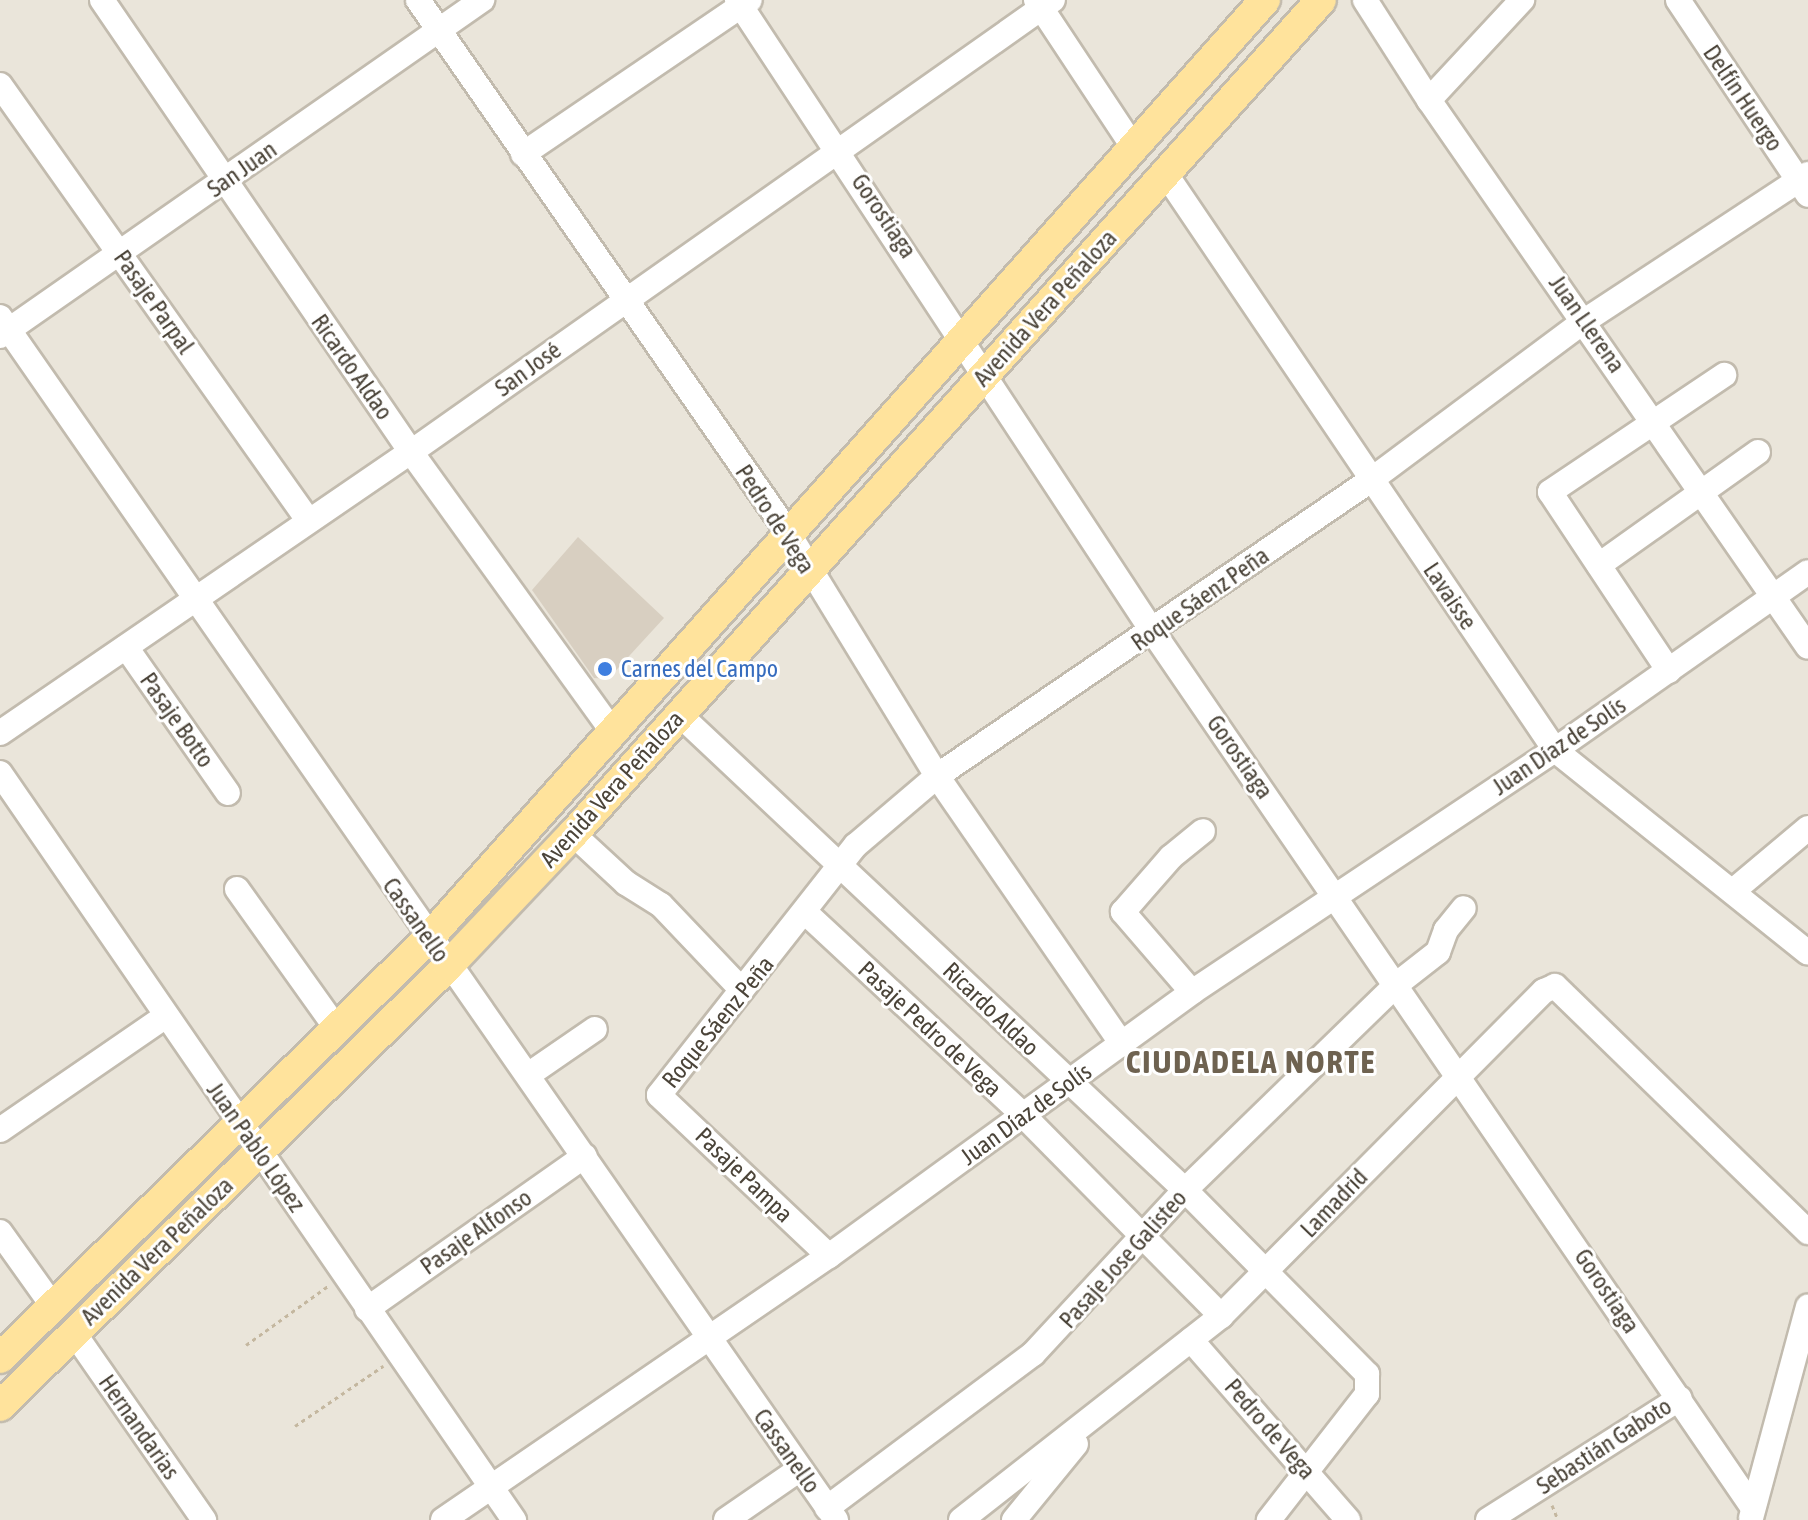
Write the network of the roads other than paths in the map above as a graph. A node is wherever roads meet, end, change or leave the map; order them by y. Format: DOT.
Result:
graph roads {
  1 [pos="102,0"];
  2 [pos="418,0"];
  3 [pos="482,0"];
  4 [pos="1265,0"];
  5 [pos="1321,0"];
  6 [pos="1365,0"];
  7 [pos="1522,0"];
  8 [pos="1678,0"];
  9 [pos="743,2"];
  10 [pos="1043,3"];
  11 [pos="439,30"];
  12 [pos="0,85"];
  13 [pos="1429,100"];
  14 [pos="1132,145"];
  15 [pos="840,151"];
  16 [pos="523,154"];
  17 [pos="1165,173"];
  18 [pos="224,182"];
  19 [pos="1805,184"];
  20 [pos="120,254"];
  21 [pos="624,300"];
  22 [pos="1586,320"];
  23 [pos="3,327"];
  24 [pos="965,339"];
  25 [pos="1724,375"];
  26 [pos="984,377"];
  27 [pos="1654,423"];
  28 [pos="411,452"];
  29 [pos="1758,452"];
  30 [pos="1371,480"];
  31 [pos="1699,490"];
  32 [pos="308,520"];
  33 [pos="787,531"];
  34 [pos="1599,565"];
  35 [pos="809,572"];
  36 [pos="1808,572"];
  37 [pos="195,598"];
  38 [pos="1772,598"];
  39 [pos="1153,632"];
  40 [pos="126,647"];
  41 [pos="1808,647"];
  42 [pos="1669,671"];
  43 [pos="680,715"];
  44 [pos="611,729"];
  45 [pos="0,733"];
  46 [pos="1555,750"];
  47 [pos="0,773"];
  48 [pos="937,776"];
  49 [pos="228,793"];
  50 [pos="1808,828"];
  51 [pos="1203,831"];
  52 [pos="573,834"];
  53 [pos="843,867"];
  54 [pos="237,889"];
  55 [pos="1733,891"];
  56 [pos="1336,896"];
  57 [pos="1464,908"];
  58 [pos="807,914"];
  59 [pos="428,939"];
  60 [pos="1808,953"];
  61 [pos="448,966"];
  62 [pos="1397,984"];
  63 [pos="742,990"];
  64 [pos="1192,992"];
  65 [pos="166,1016"];
  66 [pos="337,1029"];
  67 [pos="595,1029"];
  68 [pos="1122,1044"];
  69 [pos="528,1075"];
  70 [pos="1460,1077"];
  71 [pos="1070,1084"];
  72 [pos="659,1095"];
  73 [pos="1024,1116"];
  74 [pos="240,1124"];
  75 [pos="0,1130"];
  76 [pos="259,1152"];
  77 [pos="585,1156"];
  78 [pos="1185,1190"];
  79 [pos="0,1232"];
  80 [pos="1808,1232"];
  81 [pos="1142,1235"];
  82 [pos="829,1256"];
  83 [pos="1267,1273"];
  84 [pos="52,1305"];
  85 [pos="1808,1307"];
  86 [pos="367,1309"];
  87 [pos="1221,1316"];
  88 [pos="74,1333"];
  89 [pos="708,1336"];
  90 [pos="1191,1340"];
  91 [pos="0,1358"];
  92 [pos="1680,1398"];
  93 [pos="0,1406"];
  94 [pos="1104,1409"];
  95 [pos="800,1469"];
  96 [pos="1306,1469"];
  97 [pos="491,1486"];
  98 [pos="996,1495"];
  99 [pos="831,1514"];
  100 [pos="1752,1514"];
  101 [pos="204,1520"];
  102 [pos="443,1520"];
  103 [pos="514,1520"];
  104 [pos="726,1520"];
  105 [pos="961,1520"];
  106 [pos="1015,1520"];
  107 [pos="1269,1520"];
  108 [pos="1348,1520"];
  109 [pos="1488,1520"];
  1 -- 18 [label="street, Ricardo Aldao"];
  2 -- 11 [label="street, Pedro de Vega"];
  3 -- 11 [label="street, San Juan"];
  4 -- 14 [label="main road, Avenida Vera Peñaloza"];
  5 -- 17 [label="main road, Avenida Vera Peñaloza"];
  6 -- 13 [label="street, Juan Llerena"];
  7 -- 13 [label="street"];
  8 -- 19 [label="street, Delfín Huergo"];
  9 -- 15 [label="street, Gorostiaga"];
  9 -- 16 [label="street"];
  10 -- 14 [label="street"];
  10 -- 15 [label="street, San José"];
  11 -- 16 [label="street, Pedro de Vega"];
  11 -- 18 [label="street, San Juan"];
  12 -- 20 [label="street, Pasaje Parpal"];
  13 -- 22 [label="street, Juan Llerena"];
  14 -- 24 [label="main road, Avenida Vera Peñaloza"];
  15 -- 21 [label="street, San José"];
  15 -- 24 [label="street, Gorostiaga"];
  16 -- 21 [label="street, Pedro de Vega"];
  17 -- 26 [label="main road, Avenida Vera Peñaloza"];
  17 -- 30 [label="street, Lavaisse"];
  18 -- 20 [label="street, San Juan"];
  18 -- 28 [label="street, Ricardo Aldao"];
  19 -- 22 [label="street, Roque Sáenz Peña"];
  20 -- 23 [label="street, San Juan"];
  20 -- 32 [label="street, Pasaje Parpal"];
  21 -- 28 [label="street, San José"];
  21 -- 33 [label="street, Pedro de Vega"];
  22 -- 27 [label="street, Juan Llerena"];
  22 -- 30 [label="street, Roque Sáenz Peña"];
  23 -- 37 [label="street, Cassanello"];
  24 -- 26 [label="street, Gorostiaga"];
  24 -- 33 [label="main road, Avenida Vera Peñaloza"];
  25 -- 27 [label="street"];
  26 -- 35 [label="main road, Avenida Vera Peñaloza"];
  26 -- 39 [label="street, Gorostiaga"];
  27 -- 31 [label="street, Juan Llerena"];
  27 -- 34 [label="street"];
  28 -- 32 [label="street, San José"];
  28 -- 44 [label="street, Ricardo Aldao"];
  29 -- 31 [label="street"];
  30 -- 39 [label="street, Roque Sáenz Peña"];
  30 -- 46 [label="street, Lavaisse"];
  31 -- 34 [label="street"];
  31 -- 38 [label="street, Juan Llerena"];
  32 -- 37 [label="street, San José"];
  33 -- 35 [label="street, Pedro de Vega"];
  33 -- 44 [label="main road, Avenida Vera Peñaloza"];
  34 -- 42 [label="street"];
  35 -- 43 [label="main road, Avenida Vera Peñaloza"];
  35 -- 48 [label="street, Pedro de Vega"];
  36 -- 38 [label="street, Juan Díaz de Solís"];
  37 -- 40 [label="street, San José"];
  37 -- 59 [label="street, Cassanello"];
  38 -- 41 [label="street, Juan Llerena"];
  38 -- 42 [label="street, Juan Díaz de Solís"];
  39 -- 48 [label="street, Roque Sáenz Peña"];
  39 -- 56 [label="street, Gorostiaga"];
  40 -- 45 [label="street, San José"];
  40 -- 49 [label="street, Pasaje Botto"];
  42 -- 46 [label="street, Juan Díaz de Solís"];
  43 -- 52 [label="main road, Avenida Vera Peñaloza"];
  43 -- 53 [label="street, Ricardo Aldao"];
  44 -- 59 [label="main road, Avenida Vera Peñaloza"];
  46 -- 55 [label="street, Lavaisse"];
  46 -- 56 [label="street, Juan Díaz de Solís"];
  47 -- 65 [label="street, Juan Pablo López"];
  48 -- 53 [label="street, Roque Sáenz Peña"];
  48 -- 68 [label="street, Pedro de Vega"];
  50 -- 55 [label="street"];
  51 -- 64 [label="street"];
  52 -- 61 [label="main road, Avenida Vera Peñaloza"];
  52 -- 63 [label="street"];
  53 -- 58 [label="street, Roque Sáenz Peña"];
  53 -- 71 [label="street, Ricardo Aldao"];
  54 -- 66 [label="street"];
  55 -- 60 [label="street, Lavaisse"];
  56 -- 62 [label="street, Gorostiaga"];
  56 -- 64 [label="street, Juan Díaz de Solís"];
  57 -- 62 [label="street, Pasaje Jose Galisteo"];
  58 -- 63 [label="street, Roque Sáenz Peña"];
  58 -- 73 [label="street, Pasaje Pedro de Vega"];
  59 -- 61 [label="street, Cassanello"];
  59 -- 66 [label="main road, Avenida Vera Peñaloza"];
  61 -- 69 [label="street, Cassanello"];
  61 -- 76 [label="main road, Avenida Vera Peñaloza"];
  62 -- 70 [label="street, Gorostiaga"];
  62 -- 78 [label="street, Pasaje Jose Galisteo"];
  63 -- 72 [label="street, Roque Sáenz Peña"];
  64 -- 68 [label="street, Juan Díaz de Solís"];
  65 -- 74 [label="street, Juan Pablo López"];
  65 -- 75 [label="street"];
  66 -- 74 [label="main road, Avenida Vera Peñaloza"];
  67 -- 69 [label="street"];
  68 -- 71 [label="street, Juan Díaz de Solís"];
  69 -- 77 [label="street, Cassanello"];
  70 -- 80 [label="street, Lamadrid"];
  70 -- 83 [label="street, Lamadrid"];
  70 -- 92 [label="street, Gorostiaga"];
  71 -- 73 [label="street, Juan Díaz de Solís"];
  71 -- 78 [label="street, Ricardo Aldao"];
  72 -- 82 [label="street, Pasaje Pampa"];
  73 -- 81 [label="street, Pasaje Pedro de Vega"];
  73 -- 82 [label="street, Juan Díaz de Solís"];
  74 -- 76 [label="street, Juan Pablo López"];
  74 -- 84 [label="main road, Avenida Vera Peñaloza"];
  76 -- 86 [label="street, Juan Pablo López"];
  76 -- 88 [label="main road, Avenida Vera Peñaloza"];
  77 -- 86 [label="street, Pasaje Alfonso"];
  77 -- 89 [label="street, Cassanello"];
  78 -- 81 [label="street, Pasaje Jose Galisteo"];
  78 -- 83 [label="street, Ricardo Aldao"];
  79 -- 84 [label="street"];
  81 -- 87 [label="street, Pasaje Pedro de Vega"];
  81 -- 99 [label="street, Pasaje Jose Galisteo"];
  82 -- 89 [label="street, Juan Díaz de Solís"];
  83 -- 87 [label="street, Lamadrid"];
  83 -- 96 [label="street, Ricardo Aldao"];
  84 -- 91 [label="main road, Avenida Vera Peñaloza"];
  85 -- 100 [label="street"];
  86 -- 97 [label="street, Juan Pablo López"];
  87 -- 90 [label="street, Lamadrid"];
  88 -- 93 [label="main road, Avenida Vera Peñaloza"];
  88 -- 101 [label="street, Hernandarias"];
  89 -- 95 [label="street, Cassanello"];
  89 -- 97 [label="street, Juan Díaz de Solís"];
  90 -- 94 [label="street, Lamadrid"];
  90 -- 96 [label="street, Pedro de Vega"];
  92 -- 100 [label="street, Gorostiaga"];
  92 -- 109 [label="street, Sebastián Gaboto"];
  94 -- 98 [label="street, Lamadrid"];
  94 -- 106 [label="street, Lamadrid"];
  95 -- 99 [label="street, Cassanello"];
  95 -- 104 [label="street"];
  96 -- 107 [label="street"];
  96 -- 108 [label="street, Pedro de Vega"];
  97 -- 102 [label="street, Juan Díaz de Solís"];
  97 -- 103 [label="street, Juan Pablo López"];
  98 -- 105 [label="street, Lamadrid"];
  98 -- 106 [label="street"];
}
